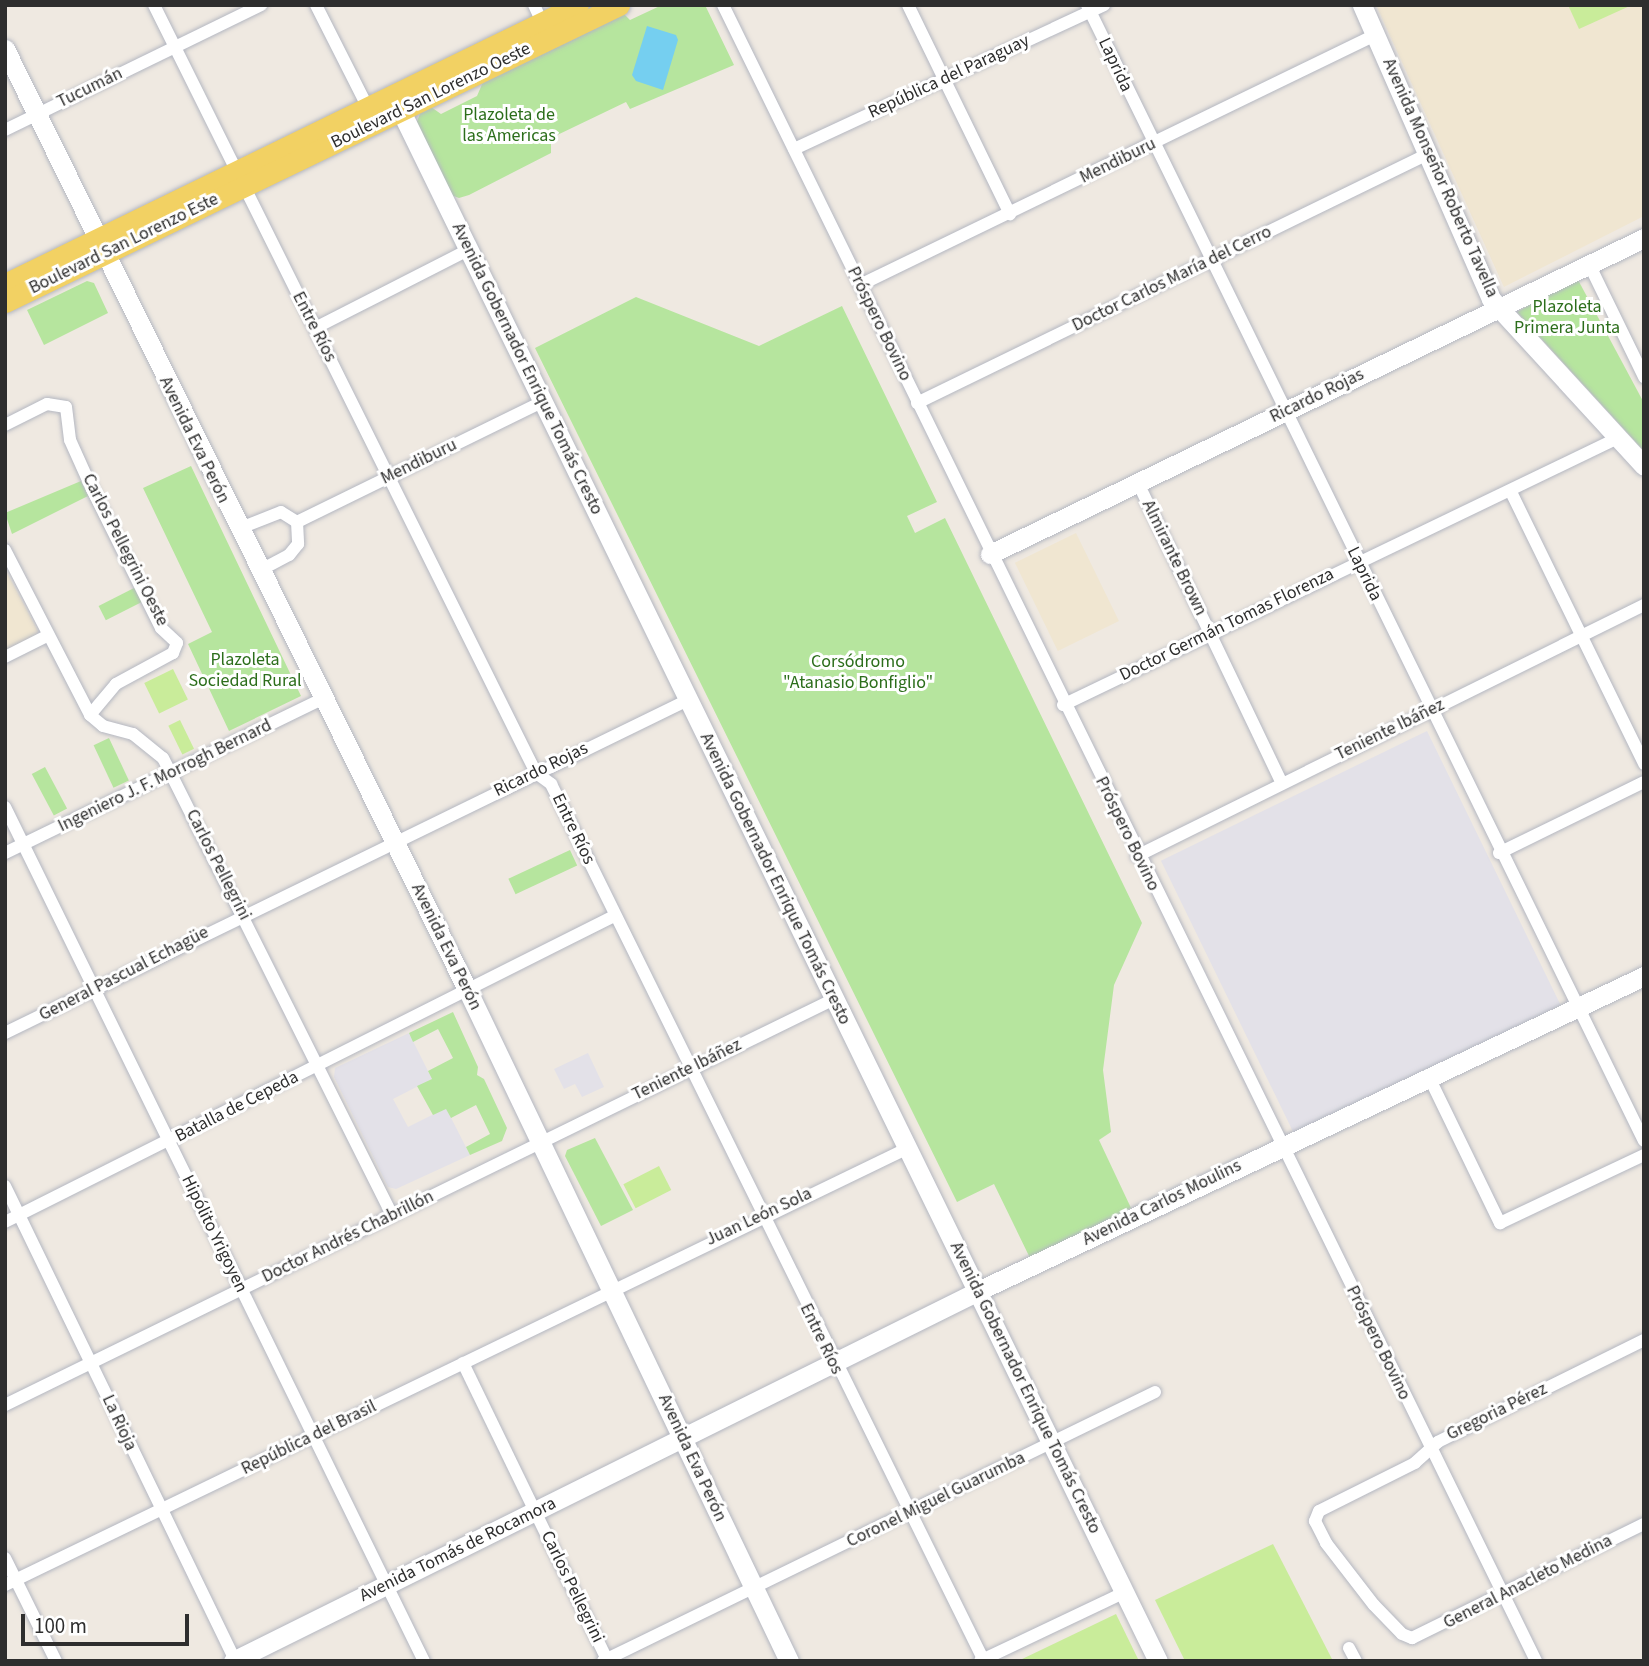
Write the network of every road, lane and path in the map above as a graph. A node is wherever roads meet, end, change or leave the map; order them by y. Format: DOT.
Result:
graph roads {
  1 [pos="155,5"];
  2 [pos="261,5"];
  3 [pos="316,5"];
  4 [pos="578,5"];
  5 [pos="619,5"];
  6 [pos="723,5"];
  7 [pos="908,5"];
  8 [pos="1104,5"];
  9 [pos="1362,5"];
  10 [pos="1088,8"];
  11 [pos="542,22"];
  12 [pos="1376,35"];
  13 [pos="174,47"];
  14 [pos="5,49"];
  15 [pos="944,79"];
  16 [pos="394,108"];
  17 [pos="366,109"];
  18 [pos="37,114"];
  19 [pos="5,130"];
  20 [pos="1152,144"];
  21 [pos="794,149"];
  22 [pos="1428,154"];
  23 [pos="238,178"];
  24 [pos="1010,214"];
  25 [pos="1644,238"];
  26 [pos="100,245"];
  27 [pos="468,250"];
  28 [pos="1210,260"];
  29 [pos="1589,264"];
  30 [pos="5,284"];
  31 [pos="860,285"];
  32 [pos="5,302"];
  33 [pos="1500,308"];
  34 [pos="315,328"];
  35 [pos="1644,377"];
  36 [pos="542,402"];
  37 [pos="917,403"];
  38 [pos="1284,411"];
  39 [pos="5,425"];
  40 [pos="1618,438"];
  41 [pos="1644,466"];
  42 [pos="390,476"];
  43 [pos="1138,483"];
  44 [pos="1511,492"];
  45 [pos="297,522"];
  46 [pos="238,529"];
  47 [pos="5,550"];
  48 [pos="990,554"];
  49 [pos="1358,563"];
  50 [pos="261,570"];
  51 [pos="1644,606"];
  52 [pos="1210,633"];
  53 [pos="47,636"];
  54 [pos="1581,636"];
  55 [pos="5,657"];
  56 [pos="324,698"];
  57 [pos="688,700"];
  58 [pos="1063,705"];
  59 [pos="1430,710"];
  60 [pos="90,715"];
  61 [pos="1644,764"];
  62 [pos="171,773"];
  63 [pos="536,773"];
  64 [pos="1644,782"];
  65 [pos="1282,783"];
  66 [pos="5,807"];
  67 [pos="394,840"];
  68 [pos="23,844"];
  69 [pos="5,853"];
  70 [pos="1499,853"];
  71 [pos="1137,856"];
  72 [pos="243,914"];
  73 [pos="614,916"];
  74 [pos="1644,976"];
  75 [pos="467,989"];
  76 [pos="94,990"];
  77 [pos="834,999"];
  78 [pos="1577,1008"];
  79 [pos="5,1033"];
  80 [pos="318,1065"];
  81 [pos="690,1068"];
  82 [pos="1428,1075"];
  83 [pos="1644,1141"];
  84 [pos="169,1143"];
  85 [pos="541,1143"];
  86 [pos="1281,1146"];
  87 [pos="908,1147"];
  88 [pos="1644,1155"];
  89 [pos="5,1186"];
  90 [pos="19,1215"];
  91 [pos="392,1215"];
  92 [pos="761,1216"];
  93 [pos="5,1222"];
  94 [pos="611,1288"];
  95 [pos="241,1289"];
  96 [pos="978,1291"];
  97 [pos="1644,1340"];
  98 [pos="832,1362"];
  99 [pos="463,1363"];
  100 [pos="91,1364"];
  101 [pos="1155,1392"];
  102 [pos="5,1405"];
  103 [pos="313,1436"];
  104 [pos="682,1436"];
  105 [pos="1052,1443"];
  106 [pos="1431,1449"];
  107 [pos="161,1512"];
  108 [pos="536,1513"];
  109 [pos="909,1514"];
  110 [pos="1644,1524"];
  111 [pos="5,1558"];
  112 [pos="11,1582"];
  113 [pos="387,1585"];
  114 [pos="754,1588"];
  115 [pos="1125,1592"];
  116 [pos="1504,1595"];
  117 [pos="1412,1638"];
  118 [pos="1349,1648"];
  119 [pos="234,1660"];
  120 [pos="606,1660"];
  121 [pos="981,1660"];
  122 [pos="56,1661"];
  123 [pos="424,1661"];
  124 [pos="789,1661"];
  125 [pos="1158,1661"];
  126 [pos="1356,1661"];
  127 [pos="1536,1661"];
  1 -- 13 [label="street, Entre Ríos"];
  2 -- 13 [label="street, Tucumán"];
  3 -- 17 [label="street"];
  4 -- 11 [label="main road, Boulevard San Lorenzo Oeste"];
  5 -- 11 [label="main road, Boulevard San Lorenzo Oeste"];
  6 -- 21 [label="street, Próspero Bovino"];
  7 -- 15 [label="street"];
  8 -- 10 [label="street, República del Paraguay"];
  9 -- 12 [label="street, Avenida Monseñor Roberto Tavella"];
  10 -- 15 [label="street, República del Paraguay"];
  10 -- 20 [label="street, Laprida"];
  11 -- 16 [label="main road, Boulevard San Lorenzo Oeste"];
  12 -- 20 [label="street, Mendiburu"];
  12 -- 22 [label="street, Avenida Monseñor Roberto Tavella"];
  13 -- 18 [label="street, Tucumán"];
  13 -- 23 [label="street, Entre Ríos"];
  14 -- 18 [label="street, Avenida Eva Perón"];
  15 -- 21 [label="street, República del Paraguay"];
  15 -- 24 [label="street"];
  16 -- 17 [label="main road, Boulevard San Lorenzo Oeste"];
  16 -- 23 [label="main road, Boulevard San Lorenzo Oeste"];
  16 -- 27 [label="street, Avenida Gobernador Enrique Tomás Cresto"];
  17 -- 23 [label="main road, Boulevard San Lorenzo Oeste"];
  18 -- 19 [label="street, Tucumán"];
  18 -- 26 [label="street, Avenida Eva Perón"];
  20 -- 24 [label="street, Mendiburu"];
  20 -- 28 [label="street, Laprida"];
  21 -- 31 [label="street, Próspero Bovino"];
  22 -- 28 [label="street, Doctor Carlos María del Cerro"];
  22 -- 33 [label="street, Avenida Monseñor Roberto Tavella"];
  23 -- 26 [label="main road, Boulevard San Lorenzo Este"];
  23 -- 34 [label="street, Entre Ríos"];
  24 -- 31 [label="street, Mendiburu"];
  25 -- 29 [label="street, Ricardo Rojas"];
  26 -- 30 [label="main road, Boulevard San Lorenzo Este"];
  26 -- 32 [label="main road, Boulevard San Lorenzo Este"];
  26 -- 46 [label="street, Avenida Eva Perón"];
  27 -- 34 [label="street"];
  27 -- 36 [label="street, Avenida Gobernador Enrique Tomás Cresto"];
  28 -- 37 [label="street, Doctor Carlos María del Cerro"];
  28 -- 38 [label="street, Laprida"];
  29 -- 33 [label="street, Ricardo Rojas"];
  29 -- 35 [label="street"];
  31 -- 37 [label="street, Próspero Bovino"];
  33 -- 38 [label="street, Ricardo Rojas"];
  33 -- 40 [label="street, Avenida Monseñor Roberto Tavella"];
  34 -- 42 [label="street, Entre Ríos"];
  36 -- 42 [label="street, Mendiburu"];
  36 -- 57 [label="street, Avenida Gobernador Enrique Tomás Cresto"];
  37 -- 48 [label="street, Próspero Bovino"];
  38 -- 43 [label="street, Ricardo Rojas"];
  38 -- 49 [label="street, Laprida"];
  39 -- 60 [label="street, Carlos Pellegrini Oeste"];
  40 -- 41 [label="street, Avenida Monseñor Roberto Tavella"];
  40 -- 44 [label="street, Doctor Germán Tomas Florenza"];
  42 -- 45 [label="street, Mendiburu"];
  42 -- 63 [label="street, Entre Ríos"];
  43 -- 48 [label="street, Ricardo Rojas"];
  43 -- 52 [label="street, Almirante Brown"];
  44 -- 49 [label="street, Doctor Germán Tomas Florenza"];
  44 -- 54 [label="street"];
  45 -- 46 [label="street"];
  45 -- 50 [label="street"];
  46 -- 50 [label="street, Avenida Eva Perón"];
  47 -- 53 [label="street"];
  48 -- 58 [label="street, Próspero Bovino"];
  49 -- 52 [label="street, Doctor Germán Tomas Florenza"];
  49 -- 59 [label="street, Laprida"];
  50 -- 56 [label="street, Avenida Eva Perón"];
  51 -- 54 [label="street, Teniente Ibáñez"];
  52 -- 58 [label="street, Doctor Germán Tomas Florenza"];
  52 -- 65 [label="street, Almirante Brown"];
  53 -- 55 [label="street"];
  53 -- 60 [label="street"];
  54 -- 59 [label="street, Teniente Ibáñez"];
  54 -- 61 [label="street"];
  56 -- 62 [label="street, Ingeniero J. F. Morrogh Bernard"];
  56 -- 67 [label="street, Avenida Eva Perón"];
  57 -- 63 [label="street, Ricardo Rojas"];
  57 -- 77 [label="street, Avenida Gobernador Enrique Tomás Cresto"];
  58 -- 71 [label="street, Próspero Bovino"];
  59 -- 65 [label="street, Teniente Ibáñez"];
  59 -- 70 [label="street, Laprida"];
  60 -- 62 [label="street, Carlos Pellegrini"];
  62 -- 68 [label="street, Ingeniero J. F. Morrogh Bernard"];
  62 -- 72 [label="street, Carlos Pellegrini"];
  63 -- 67 [label="street, Ricardo Rojas"];
  63 -- 73 [label="street, Entre Ríos"];
  64 -- 70 [label="street"];
  65 -- 71 [label="street, Teniente Ibáñez"];
  66 -- 68 [label="street, Hipólito Yrigoyen"];
  67 -- 72 [label="street, General Pascual Echagüe"];
  67 -- 75 [label="street, Avenida Eva Perón"];
  68 -- 69 [label="street, Ingeniero J. F. Morrogh Bernard"];
  68 -- 76 [label="street, Hipólito Yrigoyen"];
  70 -- 78 [label="street, Laprida"];
  71 -- 86 [label="street, Próspero Bovino"];
  72 -- 76 [label="street, General Pascual Echagüe"];
  72 -- 80 [label="street, Carlos Pellegrini"];
  73 -- 75 [label="street"];
  73 -- 81 [label="street, Entre Ríos"];
  74 -- 78 [label="street, Avenida Carlos Moulins"];
  75 -- 80 [label="street, Batalla de Cepeda"];
  75 -- 85 [label="street, Avenida Eva Perón"];
  76 -- 79 [label="street, General Pascual Echagüe"];
  76 -- 84 [label="street, Hipólito Yrigoyen"];
  77 -- 81 [label="street, Teniente Ibáñez"];
  77 -- 87 [label="street, Avenida Gobernador Enrique Tomás Cresto"];
  78 -- 82 [label="street, Avenida Carlos Moulins"];
  78 -- 83 [label="street, Laprida"];
  80 -- 84 [label="street, Batalla de Cepeda"];
  80 -- 91 [label="street, Carlos Pellegrini"];
  81 -- 85 [label="street, Teniente Ibáñez"];
  81 -- 92 [label="street, Entre Ríos"];
  82 -- 86 [label="street, Avenida Carlos Moulins"];
  82 -- 88 [label="street"];
  84 -- 90 [label="street, Batalla de Cepeda"];
  84 -- 95 [label="street, Hipólito Yrigoyen"];
  85 -- 91 [label="street, Doctor Andrés Chabrillón"];
  85 -- 94 [label="street, Avenida Eva Perón"];
  86 -- 96 [label="street, Avenida Carlos Moulins"];
  86 -- 106 [label="street, Próspero Bovino"];
  87 -- 92 [label="street, Juan León Sola"];
  87 -- 96 [label="street, Avenida Gobernador Enrique Tomás Cresto"];
  89 -- 90 [label="street, La Rioja"];
  90 -- 93 [label="street, Batalla de Cepeda"];
  90 -- 100 [label="street, La Rioja"];
  91 -- 95 [label="street, Doctor Andrés Chabrillón"];
  92 -- 94 [label="street, Juan León Sola"];
  92 -- 98 [label="street, Entre Ríos"];
  94 -- 99 [label="street, República del Brasil"];
  94 -- 104 [label="street, Avenida Eva Perón"];
  95 -- 100 [label="street, Doctor Andrés Chabrillón"];
  95 -- 103 [label="street, Hipólito Yrigoyen"];
  96 -- 98 [label="street, Avenida Carlos Moulins"];
  96 -- 105 [label="street, Avenida Gobernador Enrique Tomás Cresto"];
  97 -- 106 [label="street, Gregoria Pérez"];
  98 -- 104 [label="street, Avenida Carlos Moulins"];
  98 -- 109 [label="street, Entre Ríos"];
  99 -- 103 [label="street, República del Brasil"];
  99 -- 108 [label="street, Carlos Pellegrini"];
  100 -- 102 [label="street, Doctor Andrés Chabrillón"];
  100 -- 107 [label="street, La Rioja"];
  101 -- 105 [label="street, Coronel Miguel Guarumba"];
  103 -- 107 [label="street, República del Brasil"];
  103 -- 113 [label="street, Hipólito Yrigoyen"];
  104 -- 108 [label="street, Avenida Tomás de Rocamora"];
  104 -- 114 [label="street, Avenida Eva Perón"];
  105 -- 109 [label="street, Coronel Miguel Guarumba"];
  105 -- 115 [label="street, Avenida Gobernador Enrique Tomás Cresto"];
  106 -- 116 [label="street, Próspero Bovino"];
  106 -- 117 [label="street, Gregoria Pérez"];
  107 -- 112 [label="street, República del Brasil"];
  107 -- 119 [label="street, La Rioja"];
  108 -- 113 [label="street, Avenida Tomás de Rocamora"];
  108 -- 120 [label="street, Carlos Pellegrini"];
  109 -- 114 [label="street, Coronel Miguel Guarumba"];
  109 -- 121 [label="street, Entre Ríos"];
  110 -- 116 [label="street, General Anacleto Medina"];
  111 -- 112 [label="street"];
  112 -- 122 [label="street"];
  113 -- 119 [label="street, Avenida Tomás de Rocamora"];
  113 -- 123 [label="street, Hipólito Yrigoyen"];
  114 -- 120 [label="street, Coronel Miguel Guarumba"];
  114 -- 124 [label="street, Avenida Eva Perón"];
  115 -- 121 [label="street"];
  115 -- 125 [label="street, Avenida Gobernador Enrique Tomás Cresto"];
  116 -- 117 [label="street, General Anacleto Medina"];
  116 -- 127 [label="street, Próspero Bovino"];
  118 -- 126 [label="street"];
}
